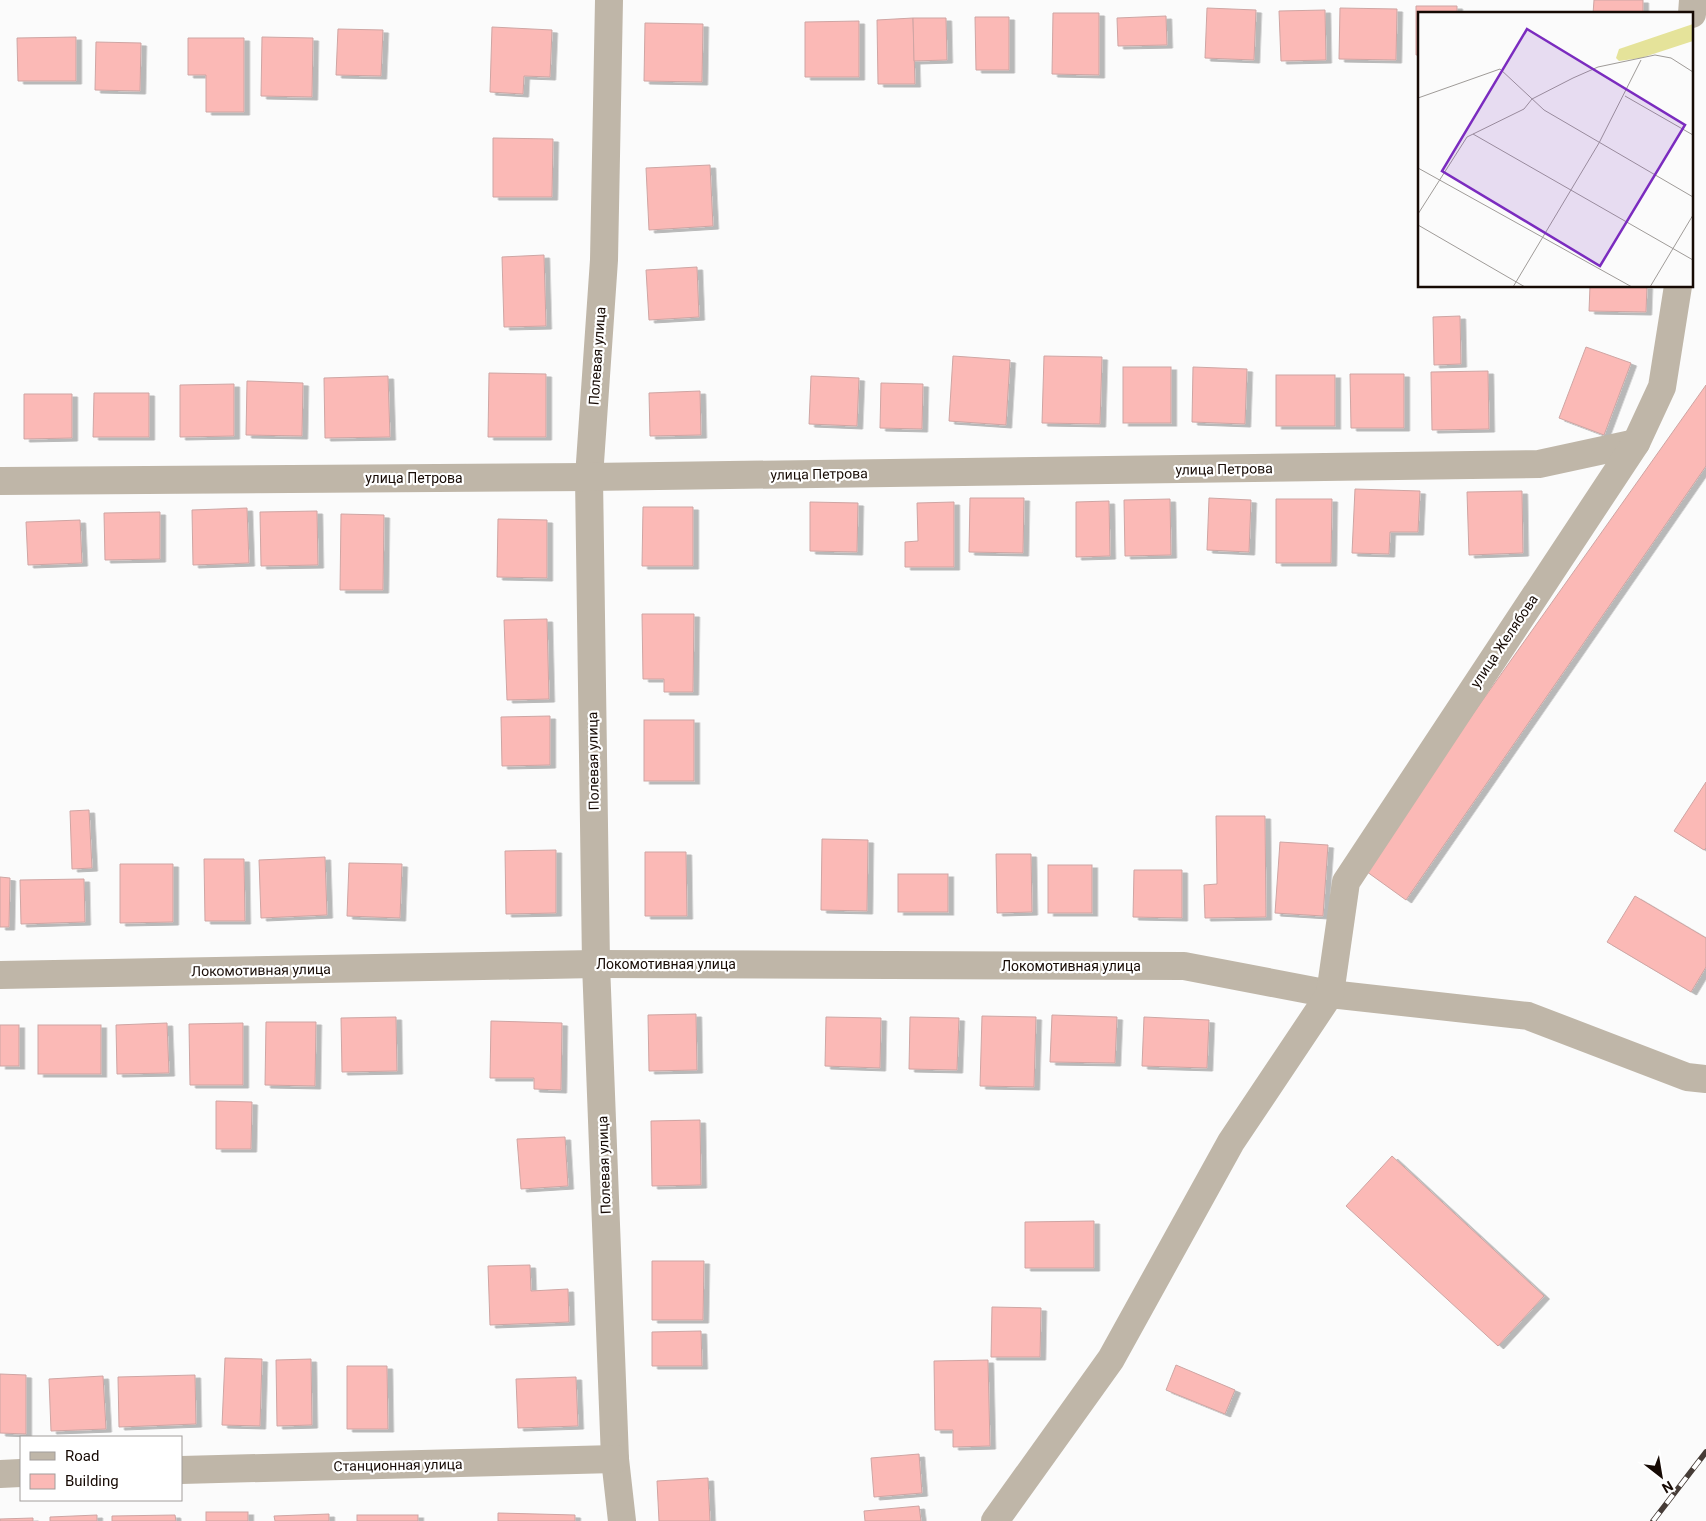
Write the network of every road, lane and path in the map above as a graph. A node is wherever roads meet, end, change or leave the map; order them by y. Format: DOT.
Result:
graph roads {
  1 [pos="609,0"];
  2 [pos="1678,288"];
  3 [pos="1636,443"];
  4 [pos="589,477"];
  5 [pos="0,481"];
  6 [pos="596,964"];
  7 [pos="0,975"];
  8 [pos="1330,994"];
  9 [pos="1706,1079"];
  10 [pos="615,1459"];
  11 [pos="182,1470"];
  12 [pos="20,1473"];
  13 [pos="0,1474"];
  14 [pos="622,1521"];
  15 [pos="996,1521"];
  1 -- 4 [label="street, Полевая улица"];
  2 -- 3 [label="street, улица Желябова"];
  3 -- 4 [label="street, улица Петрова"];
  3 -- 8 [label="street, улица Желябова"];
  4 -- 5 [label="street, улица Петрова"];
  4 -- 6 [label="street, Полевая улица"];
  6 -- 7 [label="street, Локомотивная улица"];
  6 -- 8 [label="street, Локомотивная улица"];
  6 -- 10 [label="street, Полевая улица"];
  8 -- 9 [label="street, Локомотивная улица"];
  8 -- 15 [label="street"];
  10 -- 11 [label="street, Станционная улица"];
  10 -- 14 [label="street, Полевая улица"];
  12 -- 13 [label="street"];
}
